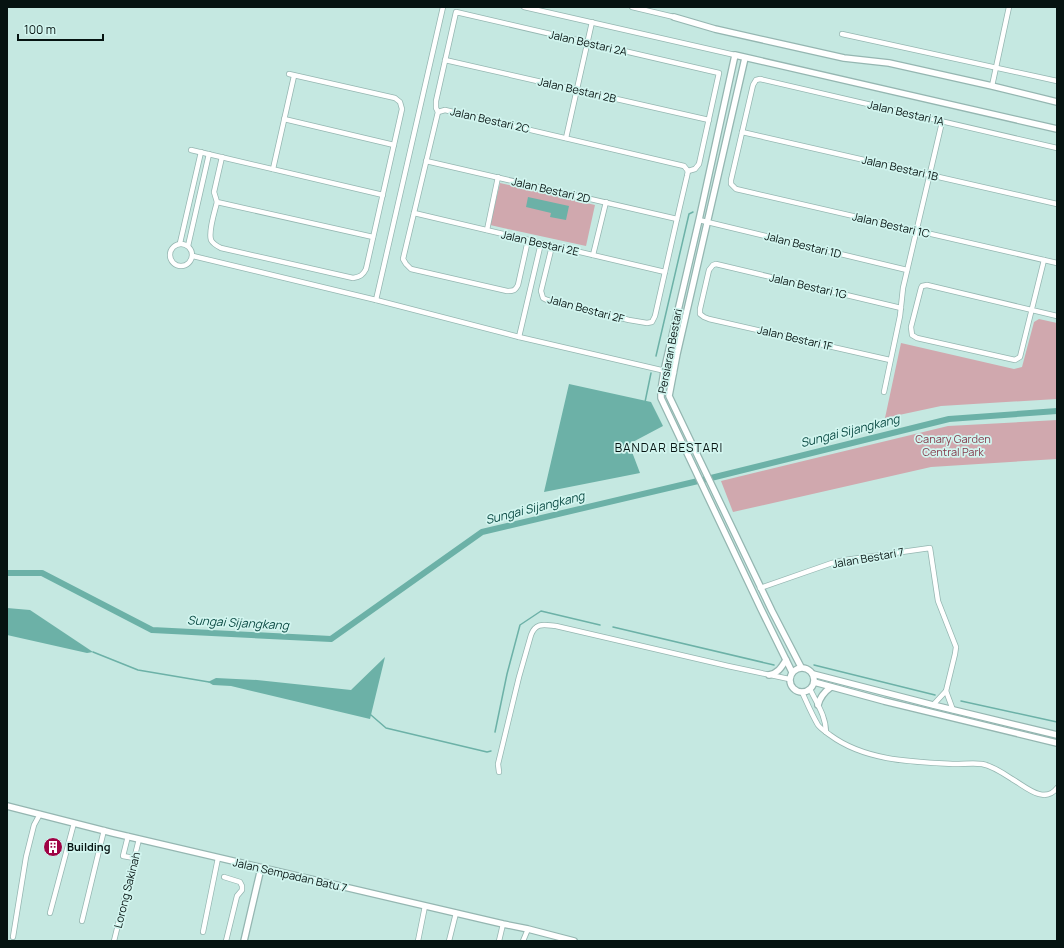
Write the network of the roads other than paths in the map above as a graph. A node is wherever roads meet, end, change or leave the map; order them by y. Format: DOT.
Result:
graph roads {
  1 [pos="443,7"];
  2 [pos="524,7"];
  3 [pos="632,7"];
  4 [pos="1009,7"];
  5 [pos="674,17"];
  6 [pos="592,22"];
  7 [pos="842,34"];
  8 [pos="587,43"];
  9 [pos="735,55"];
  10 [pos="745,58"];
  11 [pos="445,60"];
  12 [pos="996,67"];
  13 [pos="1057,82"];
  14 [pos="992,86"];
  15 [pos="577,90"];
  16 [pos="1057,102"];
  17 [pos="438,112"];
  18 [pos="284,119"];
  19 [pos="708,120"];
  20 [pos="942,122"];
  21 [pos="1057,129"];
  22 [pos="742,132"];
  23 [pos="566,138"];
  24 [pos="394,145"];
  25 [pos="1057,148"];
  26 [pos="191,150"];
  27 [pos="201,152"];
  28 [pos="209,154"];
  29 [pos="222,157"];
  30 [pos="426,161"];
  31 [pos="273,169"];
  32 [pos="688,171"];
  33 [pos="930,175"];
  34 [pos="498,178"];
  35 [pos="383,195"];
  36 [pos="217,202"];
  37 [pos="606,202"];
  38 [pos="1057,204"];
  39 [pos="414,213"];
  40 [pos="677,219"];
  41 [pos="699,220"];
  42 [pos="708,222"];
  43 [pos="487,230"];
  44 [pos="916,230"];
  45 [pos="373,238"];
  46 [pos="528,240"];
  47 [pos="180,243"];
  48 [pos="541,243"];
  49 [pos="188,246"];
  50 [pos="552,246"];
  51 [pos="593,255"];
  52 [pos="193,256"];
  53 [pos="1044,260"];
  54 [pos="1057,263"];
  55 [pos="907,270"];
  56 [pos="665,272"];
  57 [pos="376,300"];
  58 [pos="901,308"];
  59 [pos="1032,310"];
  60 [pos="700,314"];
  61 [pos="1057,316"];
  62 [pos="520,337"];
  63 [pos="890,360"];
  64 [pos="664,371"];
  65 [pos="674,373"];
  66 [pos="884,392"];
  67 [pos="760,588"];
  68 [pos="786,660"];
  69 [pos="801,667"];
  70 [pos="792,672"];
  71 [pos="813,674"];
  72 [pos="769,675"];
  73 [pos="789,679"];
  74 [pos="814,682"];
  75 [pos="831,687"];
  76 [pos="810,689"];
  77 [pos="946,691"];
  78 [pos="802,692"];
  79 [pos="818,705"];
  80 [pos="932,705"];
  81 [pos="953,710"];
  82 [pos="826,732"];
  83 [pos="1057,735"];
  84 [pos="1057,743"];
  85 [pos="499,772"];
  86 [pos="1057,788"];
  87 [pos="8,808"];
  88 [pos="40,814"];
  89 [pos="74,823"];
  90 [pos="104,830"];
  91 [pos="128,836"];
  92 [pos="139,839"];
  93 [pos="134,858"];
  94 [pos="218,858"];
  95 [pos="261,868"];
  96 [pos="224,878"];
  97 [pos="425,906"];
  98 [pos="50,913"];
  99 [pos="456,914"];
  100 [pos="82,921"];
  101 [pos="503,924"];
  102 [pos="528,929"];
  103 [pos="203,932"];
  104 [pos="13,937"];
  105 [pos="552,938"];
  106 [pos="114,941"];
  107 [pos="226,941"];
  108 [pos="244,941"];
  109 [pos="418,941"];
  110 [pos="448,941"];
  111 [pos="499,941"];
  112 [pos="523,941"];
  113 [pos="573,941"];
  1 -- 57 [label="street"];
  2 -- 6 [label="street"];
  3 -- 5 [label="street"];
  4 -- 12 [label="street"];
  5 -- 14 [label="street"];
  6 -- 8 [label="street"];
  6 -- 9 [label="street"];
  7 -- 12 [label="street"];
  8 -- 11 [label="street, Jalan Bestari 2A"];
  8 -- 15 [label="street"];
  8 -- 19 [label="street, Jalan Bestari 2A"];
  9 -- 10 [label="street"];
  9 -- 41 [label="street, Persiaran Bestari"];
  10 -- 21 [label="street"];
  10 -- 42 [label="street, Persiaran Bestari"];
  11 -- 15 [label="street, Jalan Bestari 2B"];
  11 -- 17 [label="street"];
  12 -- 13 [label="street"];
  12 -- 14 [label="street"];
  14 -- 16 [label="street"];
  15 -- 19 [label="street, Jalan Bestari 2B"];
  15 -- 23 [label="street"];
  17 -- 23 [label="street, Jalan Bestari 2C"];
  17 -- 30 [label="street, Jalan Bestari 2C"];
  18 -- 24 [label="street"];
  18 -- 24 [label="street"];
  18 -- 31 [label="street"];
  19 -- 32 [label="street"];
  20 -- 22 [label="street, Jalan Bestari 1A"];
  20 -- 25 [label="street, Jalan Bestari 1A"];
  20 -- 33 [label="street"];
  22 -- 33 [label="street, Jalan Bestari 1B"];
  22 -- 44 [label="street, Jalan Bestari 1C"];
  23 -- 32 [label="street, Jalan Bestari 2C"];
  24 -- 35 [label="street"];
  26 -- 27 [label="street"];
  27 -- 28 [label="street"];
  27 -- 47 [label="street"];
  28 -- 29 [label="street"];
  28 -- 49 [label="street"];
  29 -- 31 [label="street"];
  29 -- 36 [label="street"];
  30 -- 34 [label="street, Jalan Bestari 2D"];
  30 -- 39 [label="street, Jalan Bestari 2C"];
  31 -- 35 [label="street"];
  32 -- 40 [label="street"];
  33 -- 38 [label="street, Jalan Bestari 1B"];
  33 -- 44 [label="street"];
  34 -- 37 [label="street, Jalan Bestari 2D"];
  34 -- 43 [label="street"];
  35 -- 45 [label="street"];
  36 -- 45 [label="street"];
  36 -- 45 [label="street"];
  37 -- 40 [label="street, Jalan Bestari 2D"];
  37 -- 51 [label="street"];
  39 -- 43 [label="street, Jalan Bestari 2E"];
  39 -- 46 [label="street, Jalan Bestari 2C"];
  40 -- 56 [label="street"];
  41 -- 42 [label="street, Jalan Bestari 1D"];
  41 -- 64 [label="street, Persiaran Bestari"];
  42 -- 55 [label="street, Jalan Bestari 1D"];
  42 -- 65 [label="street, Persiaran Bestari"];
  43 -- 46 [label="street, Jalan Bestari 2E"];
  44 -- 53 [label="street, Jalan Bestari 1C"];
  44 -- 55 [label="street"];
  46 -- 48 [label="street, Jalan Bestari 2E"];
  47 -- 49 [label="street"];
  47 -- 52 [label="street"];
  48 -- 50 [label="street, Jalan Bestari 2E"];
  48 -- 62 [label="street"];
  49 -- 52 [label="street"];
  50 -- 51 [label="street, Jalan Bestari 2E"];
  50 -- 56 [label="street, Jalan Bestari 2F"];
  51 -- 56 [label="street, Jalan Bestari 2E"];
  52 -- 57 [label="street"];
  53 -- 54 [label="street, Jalan Bestari 1C"];
  53 -- 59 [label="street"];
  55 -- 58 [label="street"];
  57 -- 62 [label="street"];
  58 -- 60 [label="street, Jalan Bestari 1G"];
  58 -- 63 [label="street"];
  59 -- 59 [label="street"];
  59 -- 61 [label="street"];
  60 -- 63 [label="street, Jalan Bestari 1F"];
  62 -- 64 [label="street"];
  63 -- 66 [label="street"];
  64 -- 65 [label="street"];
  64 -- 68 [label="street, Persiaran Bestari"];
  65 -- 67 [label="street, Persiaran Bestari"];
  67 -- 69 [label="street, Persiaran Bestari"];
  67 -- 77 [label="street, Jalan Bestari 7"];
  68 -- 70 [label="street, Persiaran Bestari"];
  68 -- 72 [label="street"];
  69 -- 70 [label="street"];
  69 -- 71 [label="street"];
  70 -- 73 [label="street"];
  71 -- 74 [label="street"];
  71 -- 80 [label="street"];
  72 -- 73 [label="street"];
  72 -- 85 [label="street"];
  73 -- 78 [label="street"];
  74 -- 75 [label="street"];
  74 -- 76 [label="street"];
  75 -- 79 [label="street"];
  75 -- 84 [label="street"];
  76 -- 78 [label="street"];
  76 -- 79 [label="street"];
  77 -- 80 [label="street"];
  77 -- 81 [label="street"];
  78 -- 82 [label="street"];
  79 -- 82 [label="street"];
  80 -- 81 [label="street"];
  81 -- 83 [label="street"];
  82 -- 86 [label="street"];
  87 -- 88 [label="street, Jalan Sempadan Batu 7"];
  88 -- 89 [label="street, Jalan Sempadan Batu 7"];
  88 -- 104 [label="street"];
  89 -- 90 [label="street, Jalan Sempadan Batu 7"];
  89 -- 98 [label="street"];
  90 -- 91 [label="street, Jalan Sempadan Batu 7"];
  90 -- 100 [label="street"];
  91 -- 92 [label="street, Jalan Sempadan Batu 7"];
  91 -- 93 [label="street"];
  92 -- 93 [label="street, Lorong Sakinah"];
  92 -- 94 [label="street, Jalan Sempadan Batu 7"];
  93 -- 106 [label="street, Lorong Sakinah"];
  94 -- 95 [label="street, Jalan Sempadan Batu 7"];
  94 -- 103 [label="street"];
  95 -- 97 [label="street, Jalan Sempadan Batu 7"];
  95 -- 108 [label="street"];
  96 -- 107 [label="street"];
  97 -- 99 [label="street, Jalan Sempadan Batu 7"];
  97 -- 109 [label="street"];
  99 -- 101 [label="street, Jalan Sempadan Batu 7"];
  99 -- 110 [label="street"];
  101 -- 102 [label="street, Jalan Sempadan Batu 7"];
  101 -- 111 [label="street"];
  102 -- 105 [label="street, Jalan Sempadan Batu 7"];
  102 -- 112 [label="street"];
  105 -- 113 [label="street, Jalan Sempadan Batu 7"];
}
